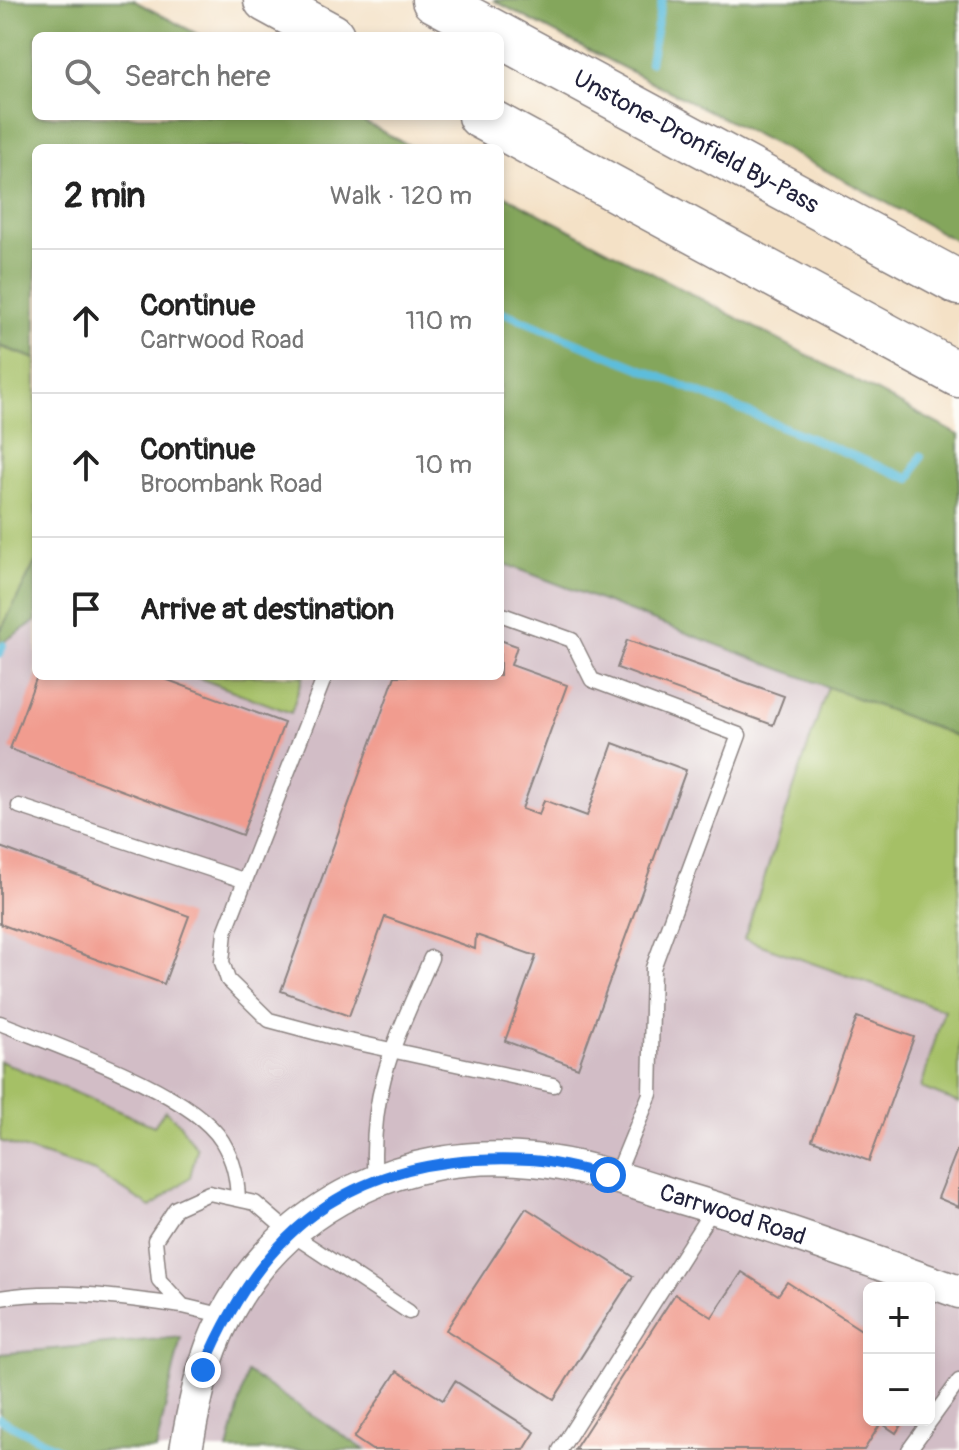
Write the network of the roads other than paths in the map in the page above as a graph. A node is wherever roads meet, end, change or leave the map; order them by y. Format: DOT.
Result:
graph roads {
  1 [pos="266,0"];
  2 [pos="434,0"];
  3 [pos="325,32"];
  4 [pos="493,32"];
  5 [pos="504,38"];
  6 [pos="487,120"];
  7 [pos="959,283"];
  8 [pos="959,375"];
  9 [pos="504,615"];
  10 [pos="323,680"];
  11 [pos="19,806"];
  12 [pos="243,880"];
  13 [pos="431,958"];
  14 [pos="0,1023"];
  15 [pos="391,1051"];
  16 [pos="553,1085"];
  17 [pos="616,1177"];
  18 [pos="375,1181"];
  19 [pos="238,1199"];
  20 [pos="714,1207"];
  21 [pos="290,1233"];
  22 [pos="959,1292"];
  23 [pos="0,1298"];
  24 [pos="183,1306"];
  25 [pos="409,1312"];
  26 [pos="225,1316"];
  27 [pos="959,1381"];
  28 [pos="188,1439"];
  29 [pos="560,1450"];
  30 [pos="909,1450"];
  1 -- 3 [label="highway"];
  2 -- 4 [label="highway, Unstone-Dronfield By-Pass"];
  5 -- 7 [label="highway, Unstone-Dronfield By-Pass"];
  6 -- 8 [label="highway"];
  9 -- 17 [label="lane"];
  10 -- 12 [label="lane"];
  11 -- 12 [label="lane"];
  12 -- 15 [label="lane"];
  13 -- 15 [label="lane"];
  14 -- 19 [label="lane"];
  15 -- 16 [label="lane"];
  15 -- 18 [label="lane"];
  17 -- 18 [label="street, Carrwood Road"];
  17 -- 20 [label="street, Carrwood Road"];
  18 -- 21 [label="street, Carrwood Road"];
  19 -- 21 [label="lane"];
  19 -- 24 [label="lane"];
  20 -- 22 [label="street, Carrwood Road"];
  20 -- 29 [label="lane"];
  21 -- 25 [label="lane"];
  21 -- 26 [label="street, Carrwood Road"];
  23 -- 24 [label="lane"];
  24 -- 26 [label="lane"];
  26 -- 28 [label="street, Carrwood Road"];
  27 -- 30 [label="lane"];
}
